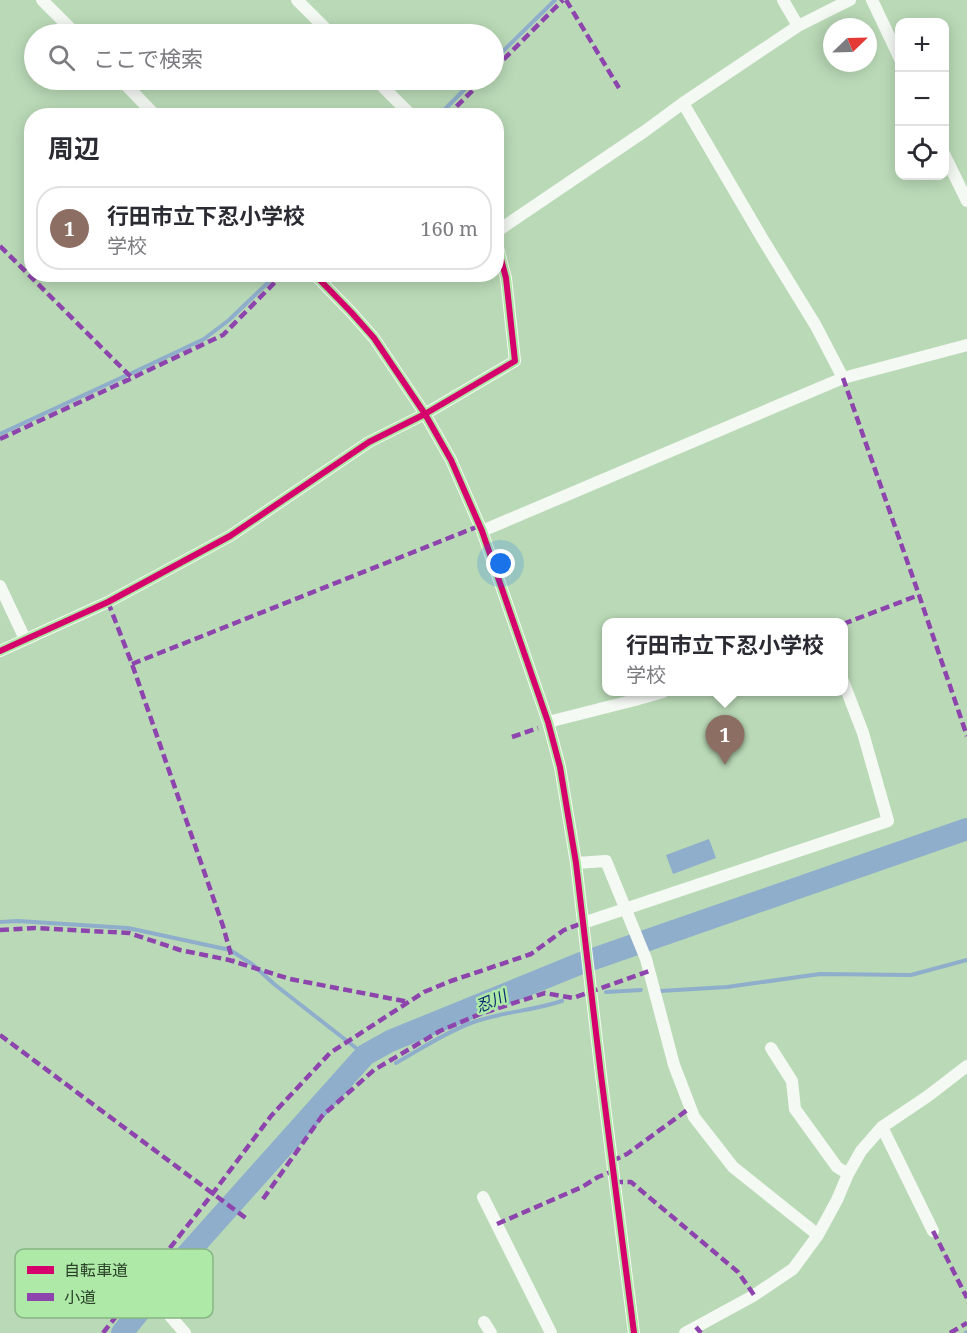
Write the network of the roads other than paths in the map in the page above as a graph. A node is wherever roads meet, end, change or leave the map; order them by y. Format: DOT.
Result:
graph roads {
  1 [pos="42,0"];
  2 [pos="297,0"];
  3 [pos="783,0"];
  4 [pos="850,0"];
  5 [pos="872,0"];
  6 [pos="66,24"];
  7 [pos="321,24"];
  8 [pos="798,26"];
  9 [pos="895,48"];
  10 [pos="131,90"];
  11 [pos="386,90"];
  12 [pos="683,103"];
  13 [pos="148,108"];
  14 [pos="404,108"];
  15 [pos="949,163"];
  16 [pos="967,201"];
  17 [pos="504,227"];
  18 [pos="504,270"];
  19 [pos="322,282"];
  20 [pos="967,345"];
  21 [pos="843,378"];
  22 [pos="425,414"];
  23 [pos="482,531"];
  24 [pos="1,592"];
  25 [pos="25,639"];
  26 [pos="0,651"];
  27 [pos="848,694"];
  28 [pos="649,696"];
  29 [pos="548,723"];
  30 [pos="576,863"];
  31 [pos="627,912"];
  32 [pos="582,923"];
  33 [pos="771,1048"];
  34 [pos="967,1066"];
  35 [pos="882,1127"];
  36 [pos="848,1174"];
  37 [pos="483,1197"];
  38 [pos="933,1231"];
  39 [pos="818,1235"];
  40 [pos="172,1318"];
  41 [pos="185,1333"];
  42 [pos="551,1333"];
  43 [pos="634,1333"];
  44 [pos="685,1333"];
  1 -- 6 [label="street"];
  2 -- 7 [label="street"];
  3 -- 8 [label="street"];
  4 -- 8 [label="street"];
  5 -- 9 [label="street"];
  8 -- 12 [label="street"];
  10 -- 13 [label="street"];
  11 -- 14 [label="street"];
  12 -- 17 [label="street"];
  12 -- 21 [label="street"];
  15 -- 16 [label="street"];
  18 -- 22 [label="street"];
  19 -- 22 [label="street"];
  20 -- 21 [label="street"];
  21 -- 23 [label="street"];
  22 -- 23 [label="street"];
  22 -- 25 [label="street"];
  23 -- 29 [label="street"];
  24 -- 25 [label="street"];
  25 -- 26 [label="street"];
  27 -- 31 [label="street"];
  28 -- 29 [label="street"];
  29 -- 30 [label="street"];
  30 -- 31 [label="street"];
  30 -- 32 [label="street"];
  31 -- 32 [label="street"];
  31 -- 39 [label="street"];
  32 -- 43 [label="street"];
  33 -- 36 [label="street"];
  34 -- 35 [label="street"];
  35 -- 36 [label="street"];
  35 -- 38 [label="street"];
  36 -- 39 [label="street"];
  37 -- 42 [label="street"];
  39 -- 44 [label="street"];
  40 -- 41 [label="street"];
}
